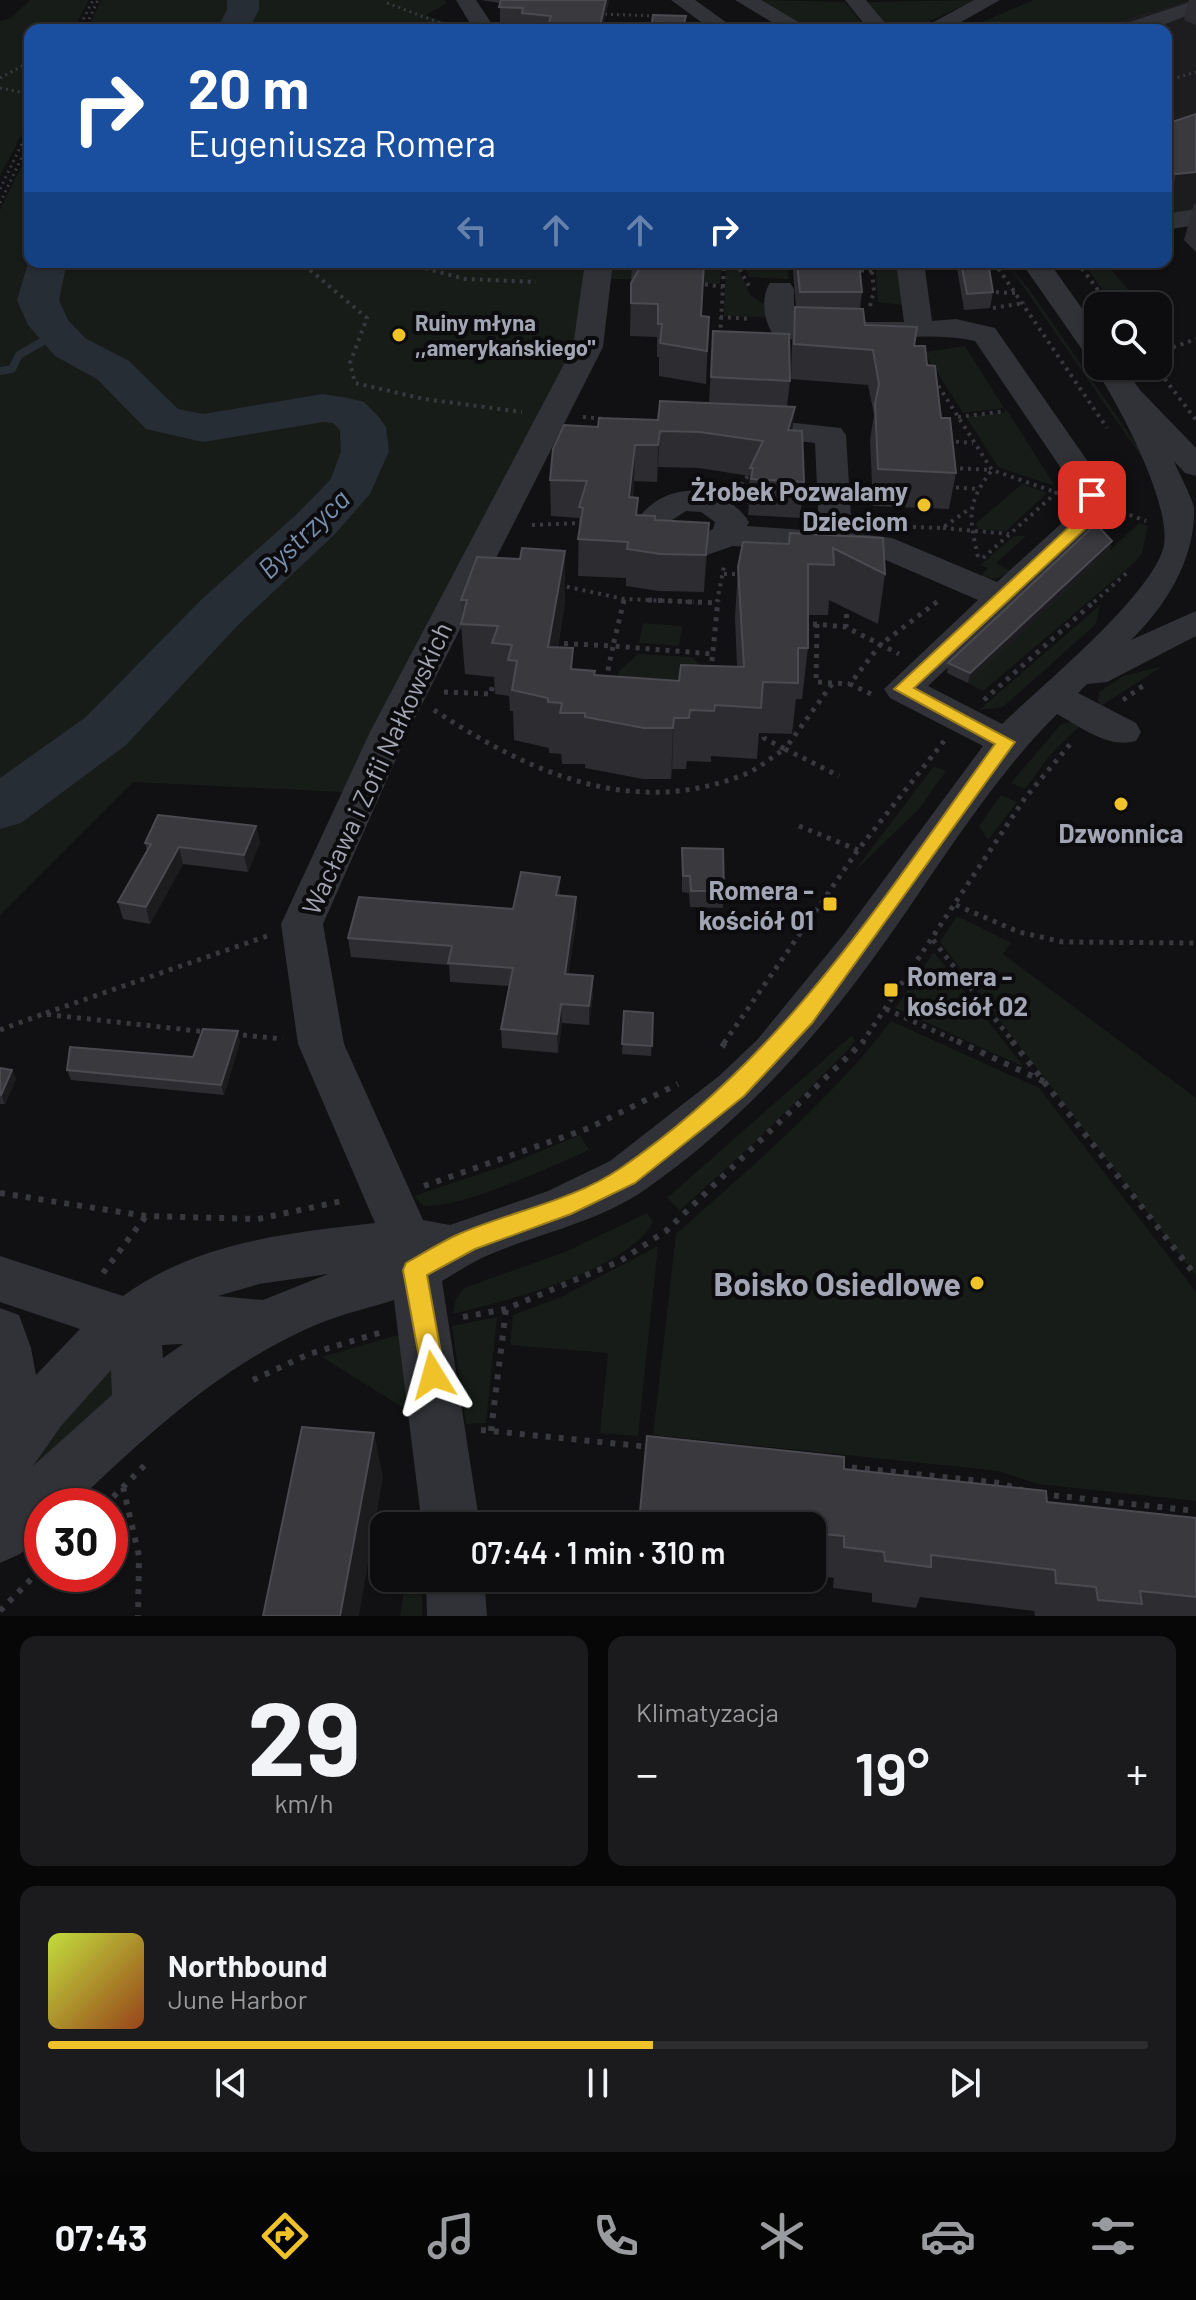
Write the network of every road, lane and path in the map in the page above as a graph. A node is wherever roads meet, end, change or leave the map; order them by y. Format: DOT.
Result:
graph roads {
  1 [pos="93,0"];
  2 [pos="98,0"];
  3 [pos="466,0"];
  4 [pos="681,0"];
  5 [pos="745,0"];
  6 [pos="855,0"];
  7 [pos="990,0"];
  8 [pos="387,3"];
  9 [pos="1196,5"];
  10 [pos="592,14"];
  11 [pos="625,15"];
  12 [pos="81,24"];
  13 [pos="87,24"];
  14 [pos="444,24"];
  15 [pos="481,24"];
  16 [pos="717,24"];
  17 [pos="790,24"];
  18 [pos="875,24"];
  19 [pos="942,24"];
  20 [pos="1150,24"];
  21 [pos="24,65"];
  22 [pos="1196,72"];
  23 [pos="0,78"];
  24 [pos="1172,79"];
  25 [pos="0,87"];
  26 [pos="24,92"];
  27 [pos="24,139"];
  28 [pos="24,153"];
  29 [pos="0,189"];
  30 [pos="0,203"];
  31 [pos="1196,217"];
  32 [pos="1172,221"];
  33 [pos="424,268"];
  34 [pos="598,268"];
  35 [pos="724,268"];
  36 [pos="911,268"];
  37 [pos="1002,268"];
  38 [pos="1039,268"];
  39 [pos="1082,268"];
  40 [pos="310,270"];
  41 [pos="848,270"];
  42 [pos="872,271"];
  43 [pos="536,282"];
  44 [pos="690,282"];
  45 [pos="723,287"];
  46 [pos="780,289"];
  47 [pos="862,290"];
  48 [pos="874,291"];
  49 [pos="978,292"];
  50 [pos="1100,292"];
  51 [pos="1019,293"];
  52 [pos="1024,306"];
  53 [pos="985,309"];
  54 [pos="720,317"];
  55 [pos="749,319"];
  56 [pos="919,329"];
  57 [pos="1084,332"];
  58 [pos="1196,339"];
  59 [pos="719,342"];
  60 [pos="1172,348"];
  61 [pos="927,369"];
  62 [pos="1118,380"];
  63 [pos="1166,380"];
  64 [pos="1129,396"];
  65 [pos="1007,411"];
  66 [pos="943,413"];
  67 [pos="957,415"];
  68 [pos="550,416"];
  69 [pos="1196,420"];
  70 [pos="703,424"];
  71 [pos="1115,425"];
  72 [pos="1109,431"];
  73 [pos="947,441"];
  74 [pos="974,443"];
  75 [pos="1196,466"];
  76 [pos="939,467"];
  77 [pos="992,470"];
  78 [pos="947,487"];
  79 [pos="977,489"];
  80 [pos="1057,492"];
  81 [pos="1095,503"];
  82 [pos="1148,512"];
  83 [pos="583,516"];
  84 [pos="1151,523"];
  85 [pos="495,526"];
  86 [pos="942,528"];
  87 [pos="1016,529"];
  88 [pos="1151,531"];
  89 [pos="973,533"];
  90 [pos="1011,534"];
  91 [pos="1028,535"];
  92 [pos="725,536"];
  93 [pos="836,543"];
  94 [pos="1137,564"];
  95 [pos="724,574"];
  96 [pos="752,575"];
  97 [pos="960,579"];
  98 [pos="549,583"];
  99 [pos="1196,587"];
  100 [pos="1002,597"];
  101 [pos="624,599"];
  102 [pos="717,603"];
  103 [pos="801,612"];
  104 [pos="1130,621"];
  105 [pos="911,622"];
  106 [pos="1196,622"];
  107 [pos="817,624"];
  108 [pos="846,627"];
  109 [pos="923,627"];
  110 [pos="550,642"];
  111 [pos="802,644"];
  112 [pos="817,645"];
  113 [pos="613,646"];
  114 [pos="713,654"];
  115 [pos="711,679"];
  116 [pos="802,681"];
  117 [pos="493,682"];
  118 [pos="816,682"];
  119 [pos="606,684"];
  120 [pos="832,684"];
  121 [pos="850,684"];
  122 [pos="410,692"];
  123 [pos="1051,695"];
  124 [pos="877,696"];
  125 [pos="952,726"];
  126 [pos="764,730"];
  127 [pos="1122,732"];
  128 [pos="1006,742"];
  129 [pos="785,749"];
  130 [pos="839,776"];
  131 [pos="1025,798"];
  132 [pos="799,826"];
  133 [pos="858,850"];
  134 [pos="302,924"];
  135 [pos="933,940"];
  136 [pos="1196,943"];
  137 [pos="886,1009"];
  138 [pos="43,1014"];
  139 [pos="0,1030"];
  140 [pos="213,1032"];
  141 [pos="228,1034"];
  142 [pos="321,1044"];
  143 [pos="711,1057"];
  144 [pos="683,1082"];
  145 [pos="1046,1083"];
  146 [pos="388,1192"];
  147 [pos="0,1193"];
  148 [pos="411,1256"];
  149 [pos="1196,1276"];
  150 [pos="0,1279"];
  151 [pos="506,1309"];
  152 [pos="129,1322"];
  153 [pos="263,1324"];
  154 [pos="0,1332"];
  155 [pos="140,1406"];
  156 [pos="440,1426"];
  157 [pos="491,1431"];
  158 [pos="659,1447"];
  159 [pos="4,1461"];
  160 [pos="827,1464"];
  161 [pos="123,1487"];
  162 [pos="1196,1511"];
  163 [pos="449,1512"];
  164 [pos="0,1534"];
  165 [pos="24,1586"];
  166 [pos="456,1592"];
  167 [pos="0,1611"];
  168 [pos="138,1616"];
  169 [pos="457,1616"];
  1 -- 12 [label="path"];
  2 -- 13 [label="path"];
  3 -- 15 [label="street"];
  4 -- 16 [label="street"];
  5 -- 17 [label="street"];
  6 -- 18 [label="street"];
  7 -- 19 [label="street"];
  8 -- 14 [label="path"];
  9 -- 20 [label="street"];
  10 -- 11 [label="path"];
  21 -- 23 [label="path"];
  22 -- 24 [label="path"];
  25 -- 26 [label="path"];
  27 -- 29 [label="path"];
  28 -- 30 [label="path"];
  31 -- 32 [label="street"];
  33 -- 43 [label="path"];
  34 -- 68 [label="street, Wacława i Zofii Nałkowskich"];
  35 -- 45 [label="path"];
  36 -- 56 [label="street"];
  37 -- 51 [label="path"];
  38 -- 57 [label="street"];
  39 -- 50 [label="path"];
  40 -- 68 [label="path"];
  41 -- 42 [label="path"];
  44 -- 45 [label="path"];
  45 -- 54 [label="path"];
  46 -- 56 [label="street"];
  47 -- 48 [label="path"];
  49 -- 51 [label="path"];
  51 -- 52 [label="path"];
  51 -- 71 [label="path"];
  52 -- 53 [label="path"];
  52 -- 72 [label="path"];
  54 -- 55 [label="path"];
  54 -- 59 [label="path"];
  56 -- 81 [label="street"];
  58 -- 60 [label="path"];
  61 -- 67 [label="path"];
  62 -- 64 [label="street"];
  63 -- 69 [label="path"];
  64 -- 75 [label="street"];
  64 -- 104 [label="street"];
  65 -- 67 [label="path"];
  66 -- 67 [label="path"];
  67 -- 74 [label="path"];
  68 -- 85 [label="street, Wacława i Zofii Nałkowskich"];
  70 -- 93 [label="street"];
  73 -- 74 [label="path"];
  74 -- 77 [label="path"];
  76 -- 77 [label="path"];
  77 -- 79 [label="path"];
  77 -- 80 [label="path"];
  78 -- 79 [label="path"];
  79 -- 89 [label="path"];
  80 -- 81 [label="path"];
  80 -- 87 [label="path"];
  81 -- 84 [label="path"];
  81 -- 100 [label="street"];
  82 -- 84 [label="path"];
  83 -- 85 [label="path"];
  84 -- 88 [label="path"];
  85 -- 122 [label="street, Wacława i Zofii Nałkowskich"];
  86 -- 89 [label="path"];
  87 -- 90 [label="path"];
  87 -- 91 [label="path"];
  89 -- 90 [label="path"];
  89 -- 90 [label="path"];
  92 -- 93 [label="street"];
  92 -- 95 [label="path"];
  93 -- 97 [label="street"];
  94 -- 125 [label="path"];
  95 -- 96 [label="path"];
  95 -- 102 [label="path"];
  97 -- 100 [label="street"];
  97 -- 105 [label="path"];
  98 -- 101 [label="path"];
  99 -- 104 [label="street"];
  100 -- 125 [label="street"];
  101 -- 102 [label="path"];
  101 -- 113 [label="path"];
  102 -- 114 [label="path"];
  103 -- 107 [label="path"];
  104 -- 123 [label="street"];
  105 -- 109 [label="path"];
  105 -- 121 [label="path"];
  106 -- 123 [label="street"];
  107 -- 108 [label="path"];
  107 -- 112 [label="path"];
  110 -- 113 [label="path"];
  111 -- 112 [label="path"];
  112 -- 118 [label="path"];
  113 -- 114 [label="path"];
  113 -- 119 [label="path"];
  114 -- 115 [label="path"];
  116 -- 118 [label="path"];
  117 -- 122 [label="path"];
  118 -- 120 [label="path"];
  120 -- 121 [label="path"];
  120 -- 129 [label="path"];
  121 -- 124 [label="path"];
  122 -- 129 [label="path"];
  122 -- 134 [label="street, Wacława i Zofii Nałkowskich"];
  123 -- 127 [label="street"];
  123 -- 128 [label="street"];
  125 -- 128 [label="street"];
  125 -- 133 [label="path"];
  126 -- 129 [label="path"];
  128 -- 148 [label="street"];
  129 -- 130 [label="path"];
  131 -- 136 [label="path"];
  132 -- 133 [label="path"];
  133 -- 143 [label="path"];
  134 -- 138 [label="path"];
  134 -- 142 [label="street, Wacława i Zofii Nałkowskich"];
  135 -- 145 [label="path"];
  137 -- 145 [label="path"];
  138 -- 139 [label="path"];
  138 -- 140 [label="path"];
  141 -- 142 [label="path"];
  142 -- 146 [label="street, Wacława i Zofii Nałkowskich"];
  144 -- 146 [label="path"];
  145 -- 149 [label="path"];
  146 -- 147 [label="path"];
  146 -- 148 [label="street, Wacława i Zofii Nałkowskich"];
  148 -- 152 [label="street"];
  148 -- 153 [label="street"];
  148 -- 156 [label="street, Wacława i Zofii Nałkowskich"];
  150 -- 152 [label="street"];
  151 -- 157 [label="path"];
  152 -- 153 [label="street"];
  152 -- 155 [label="street"];
  152 -- 159 [label="street"];
  153 -- 155 [label="street"];
  154 -- 159 [label="street"];
  155 -- 164 [label="street"];
  156 -- 157 [label="path"];
  156 -- 163 [label="street, Wacława i Zofii Nałkowskich"];
  157 -- 158 [label="path"];
  160 -- 162 [label="path"];
  161 -- 168 [label="path"];
  165 -- 167 [label="path"];
  166 -- 169 [label="street"];
}
